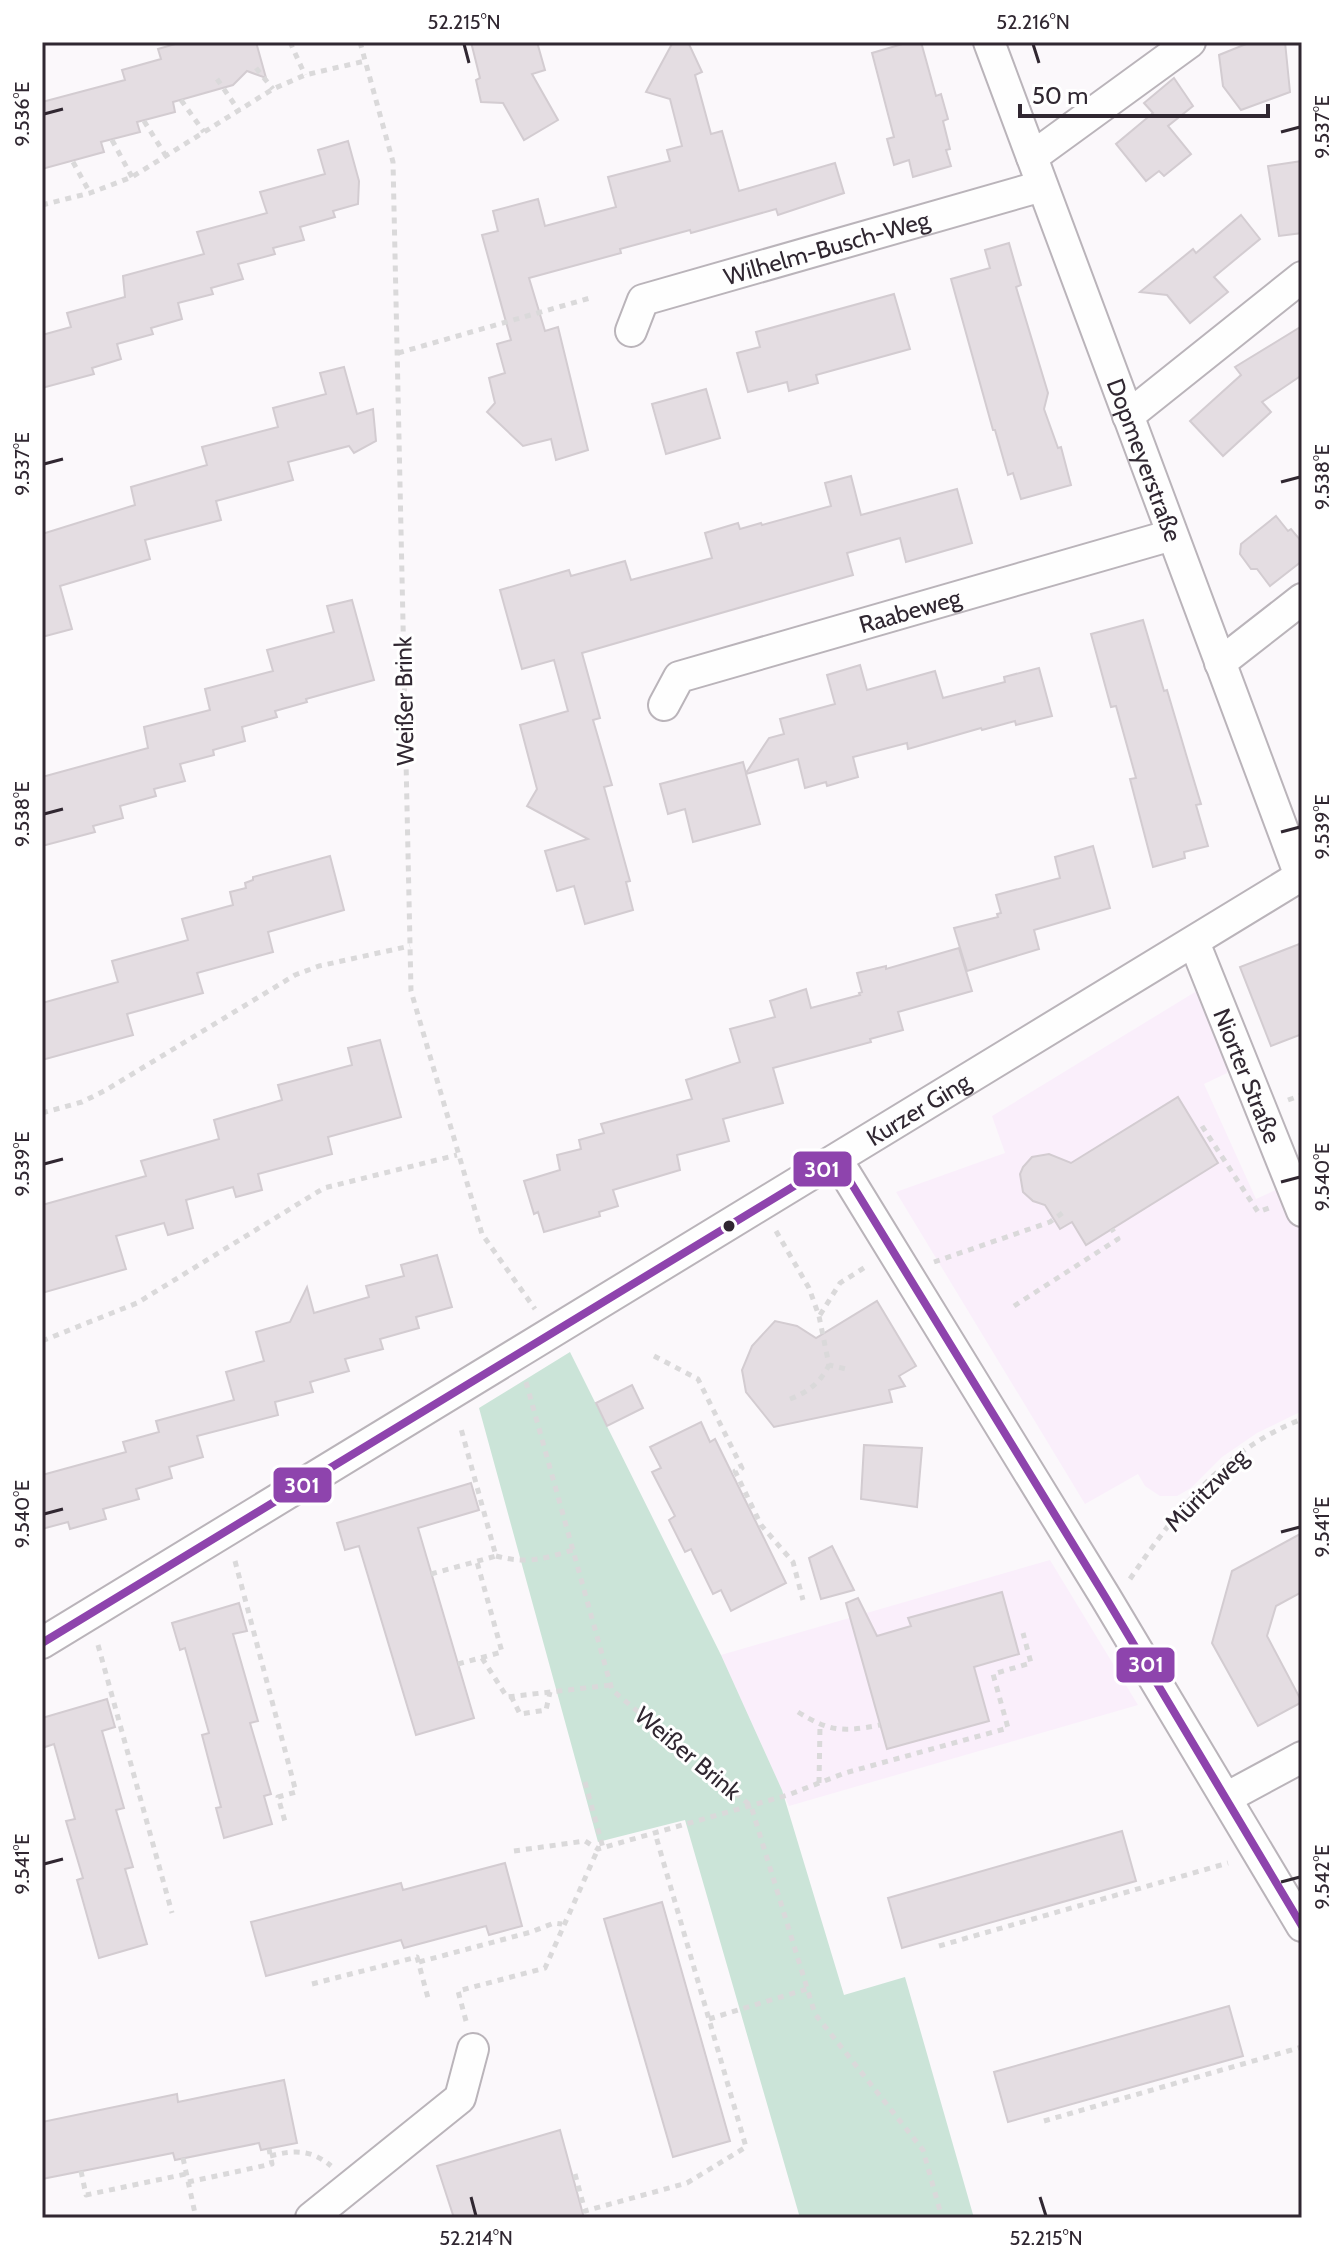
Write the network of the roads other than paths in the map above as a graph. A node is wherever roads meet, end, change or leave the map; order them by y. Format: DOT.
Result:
graph roads {
  1 [pos="989,42"];
  2 [pos="1190,42"];
  3 [pos="1032,157"];
  4 [pos="1042,186"];
  5 [pos="1302,277"];
  6 [pos="631,331"];
  7 [pos="1128,416"];
  8 [pos="1172,535"];
  9 [pos="1302,599"];
  10 [pos="1220,663"];
  11 [pos="664,705"];
  12 [pos="1301,876"];
  13 [pos="1194,942"];
  14 [pos="837,1160"];
  15 [pos="1299,1204"];
  16 [pos="42,1643"];
  17 [pos="1302,1757"];
  18 [pos="1226,1798"];
  19 [pos="1302,1926"];
  20 [pos="473,2049"];
  21 [pos="311,2218"];
  1 -- 3 [label="street, Dopmeyerstraße"];
  2 -- 3 [label="street"];
  3 -- 4 [label="street, Dopmeyerstraße"];
  4 -- 6 [label="street, Wilhelm-Busch-Weg"];
  4 -- 7 [label="street, Dopmeyerstraße"];
  5 -- 7 [label="street"];
  7 -- 8 [label="street, Dopmeyerstraße"];
  8 -- 10 [label="street, Dopmeyerstraße"];
  8 -- 11 [label="street, Raabeweg"];
  9 -- 10 [label="street"];
  10 -- 12 [label="street, Dopmeyerstraße"];
  12 -- 13 [label="street, Kurzer Ging"];
  13 -- 14 [label="street, Kurzer Ging"];
  13 -- 15 [label="street, Niorter Straße"];
  14 -- 16 [label="street, Kurzer Ging"];
  14 -- 18 [label="street"];
  17 -- 18 [label="street"];
  18 -- 19 [label="street"];
  20 -- 21 [label="street"];
}
